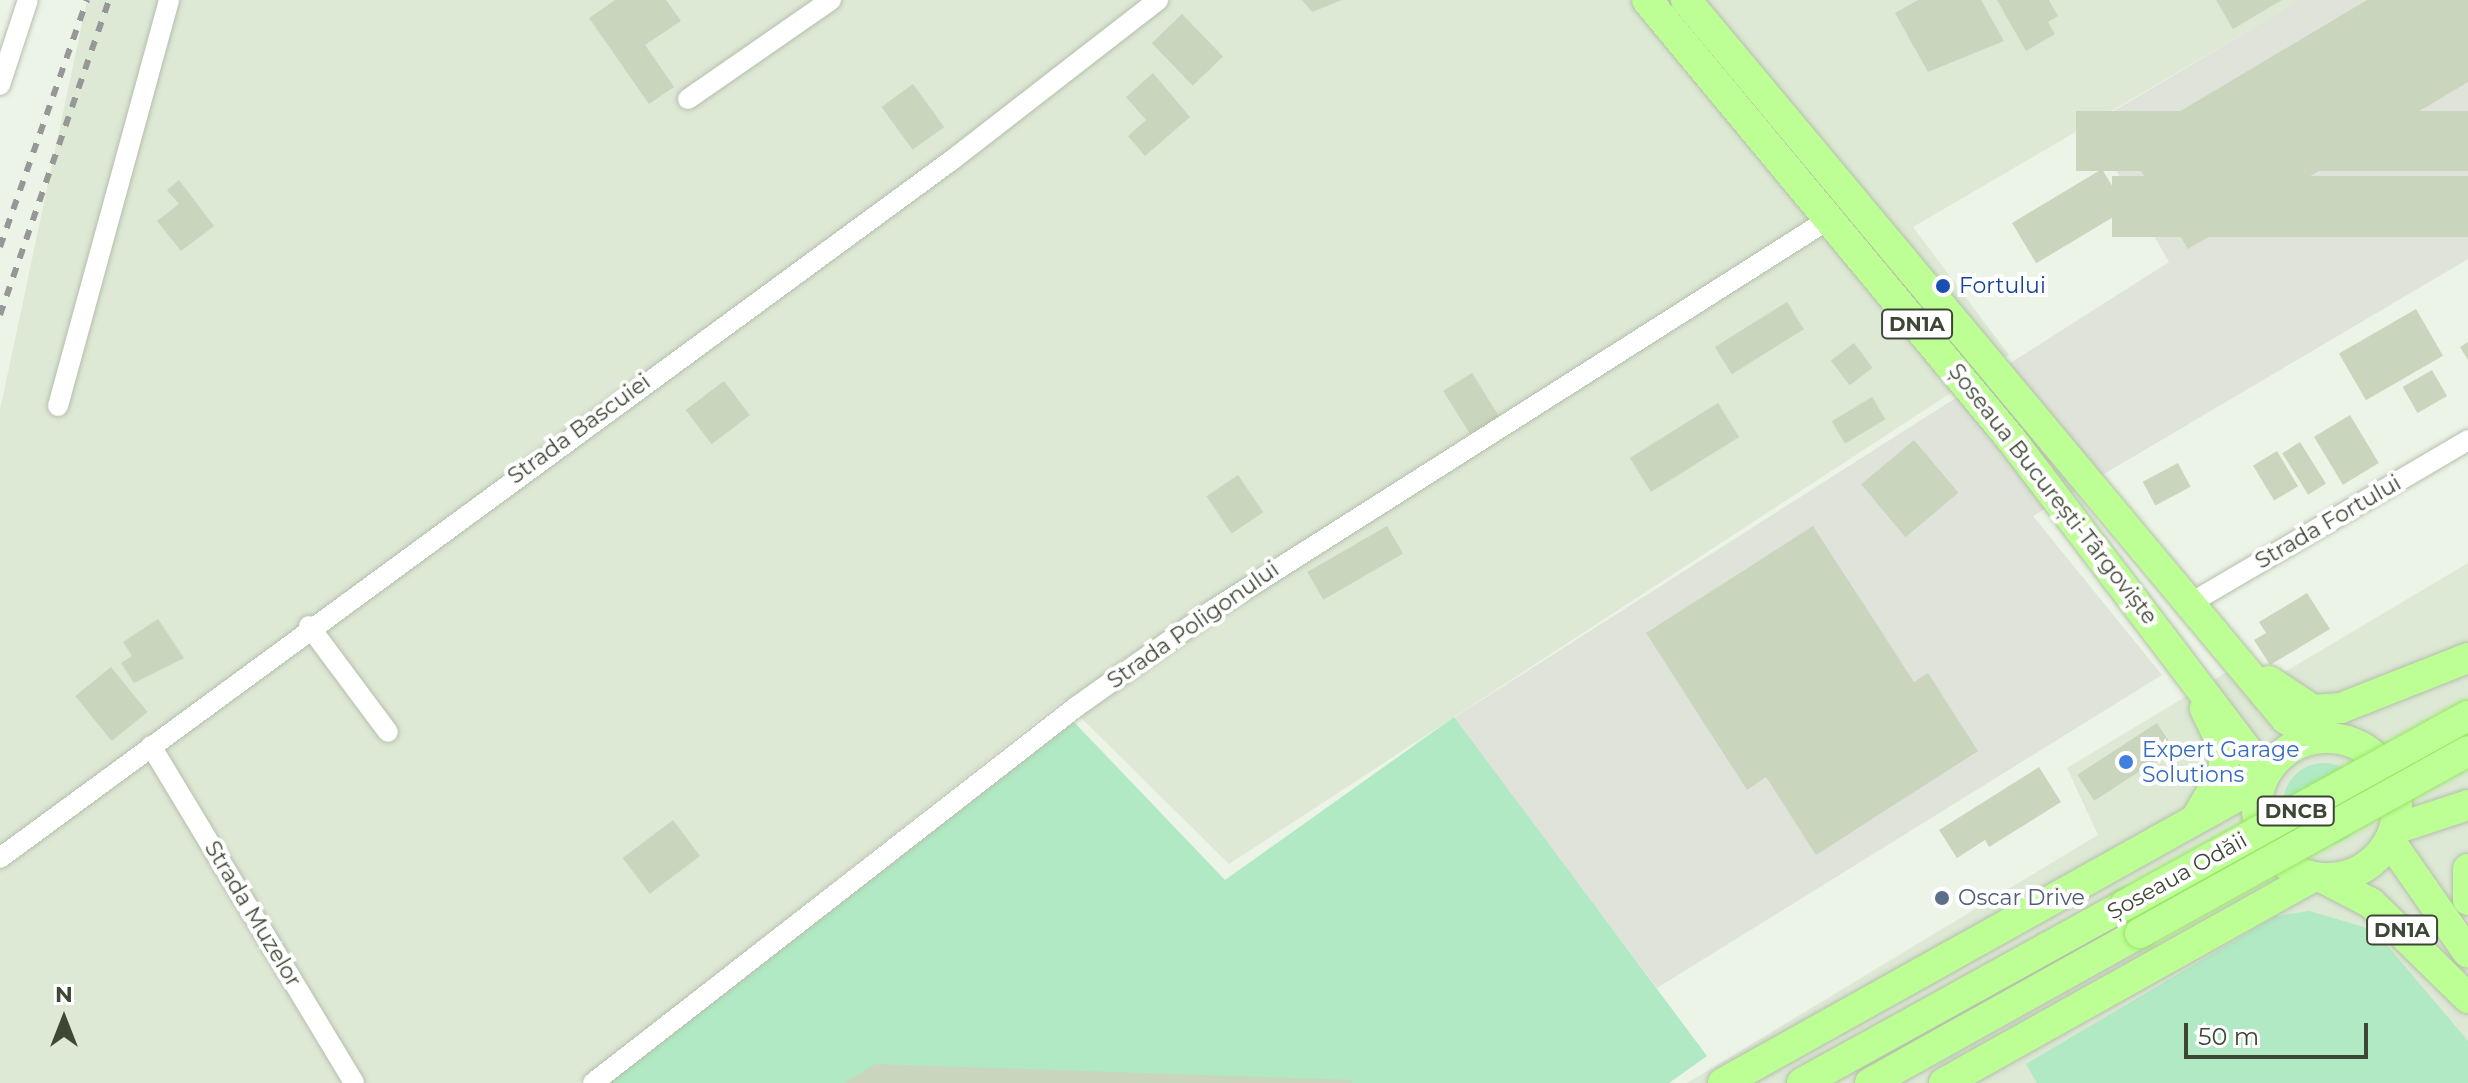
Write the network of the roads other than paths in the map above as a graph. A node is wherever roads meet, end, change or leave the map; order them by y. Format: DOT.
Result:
graph roads {
  1 [pos="28,0"];
  2 [pos="169,0"];
  3 [pos="831,0"];
  4 [pos="1158,0"];
  5 [pos="1647,0"];
  6 [pos="1686,0"];
  7 [pos="0,85"];
  8 [pos="688,99"];
  9 [pos="1829,219"];
  10 [pos="58,406"];
  11 [pos="2468,440"];
  12 [pos="2193,609"];
  13 [pos="309,626"];
  14 [pos="2179,654"];
  15 [pos="2468,661"];
  16 [pos="2468,716"];
  17 [pos="388,732"];
  18 [pos="2326,738"];
  19 [pos="151,746"];
  20 [pos="2468,751"];
  21 [pos="2263,778"];
  22 [pos="2468,805"];
  23 [pos="2193,821"];
  24 [pos="2393,835"];
  25 [pos="0,858"];
  26 [pos="2468,869"];
  27 [pos="2318,877"];
  28 [pos="2468,900"];
  29 [pos="2468,953"];
  30 [pos="2468,998"];
  31 [pos="354,1083"];
  32 [pos="593,1083"];
  33 [pos="1723,1083"];
  34 [pos="1802,1083"];
  35 [pos="1870,1083"];
  36 [pos="1944,1083"];
  1 -- 7 [label="street"];
  2 -- 10 [label="street"];
  3 -- 8 [label="street"];
  4 -- 13 [label="street, Strada Bascuiei"];
  5 -- 9 [label="main road, Șoseaua București-Târgoviște / DN1A"];
  6 -- 12 [label="main road, Șoseaua București-Târgoviște / DN1A"];
  9 -- 14 [label="main road, Șoseaua București-Târgoviște / DN1A"];
  9 -- 32 [label="street, Strada Poligonului"];
  11 -- 12 [label="street, Strada Fortului"];
  12 -- 15 [label="main road"];
  12 -- 18 [label="main road, Șoseaua București-Târgoviște / DN1A"];
  13 -- 17 [label="street"];
  13 -- 19 [label="street, Strada Bascuiei"];
  14 -- 21 [label="main road, Șoseaua București-Târgoviște / DN1A"];
  14 -- 23 [label="main road"];
  15 -- 18 [label="main road"];
  16 -- 34 [label="main road, Șoseaua Odăii / DNCB, bridge"];
  18 -- 21 [label="main road"];
  18 -- 24 [label="main road, DN1A"];
  19 -- 25 [label="street, Strada Bascuiei"];
  19 -- 31 [label="street, Strada Muzelor"];
  20 -- 35 [label="main road, Șoseaua Odăii / DNCB, bridge"];
  21 -- 23 [label="main road"];
  21 -- 27 [label="main road, DN1A"];
  22 -- 24 [label="main road"];
  23 -- 33 [label="main road"];
  24 -- 27 [label="main road"];
  24 -- 29 [label="main road, DN1A"];
  26 -- 28 [label="main road"];
  27 -- 30 [label="main road, DN1A"];
  27 -- 36 [label="main road"];
}
